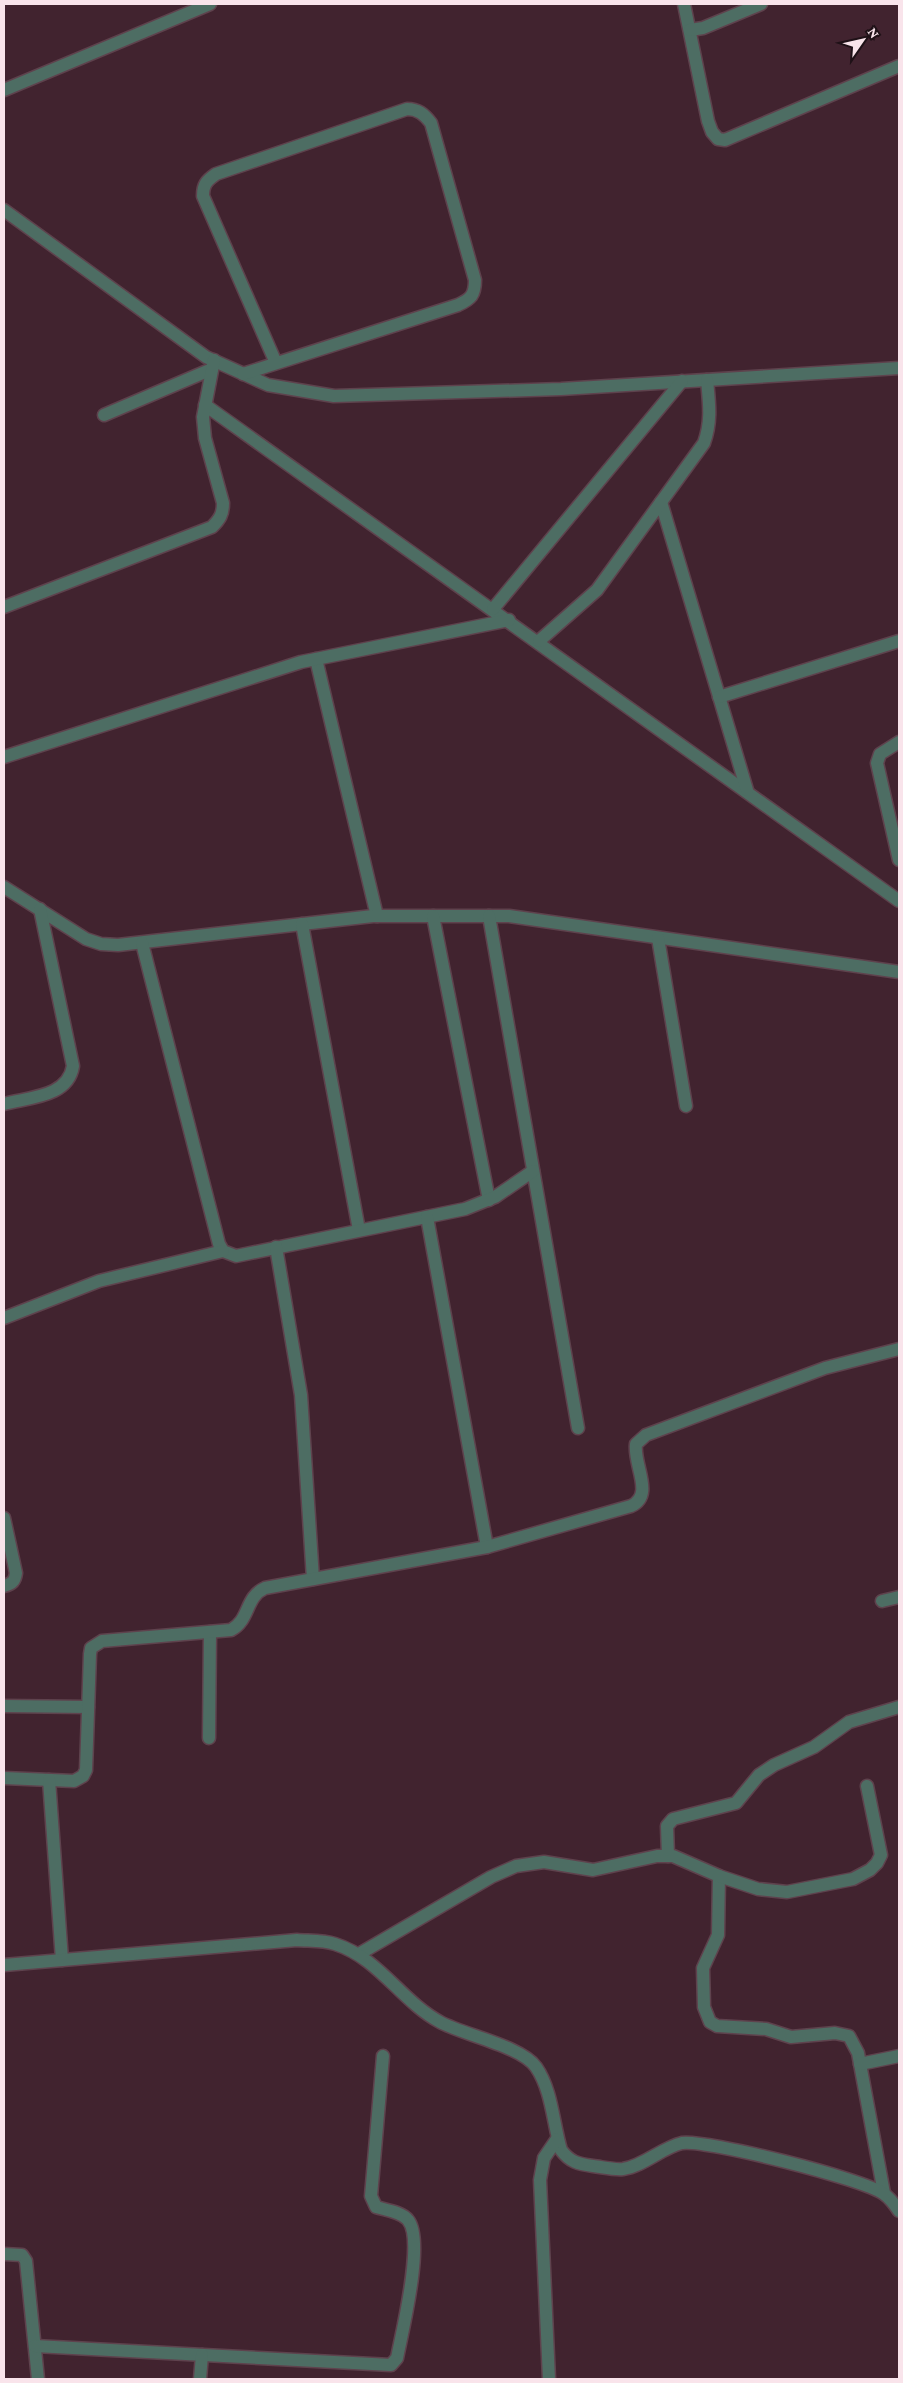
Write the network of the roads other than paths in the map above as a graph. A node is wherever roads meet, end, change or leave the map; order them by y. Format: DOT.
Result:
graph roads {
  1 [pos="210,4"];
  2 [pos="684,4"];
  3 [pos="761,4"];
  4 [pos="690,30"];
  5 [pos="899,66"];
  6 [pos="4,90"];
  7 [pos="4,210"];
  8 [pos="276,363"];
  9 [pos="213,365"];
  10 [pos="899,368"];
  11 [pos="243,374"];
  12 [pos="707,380"];
  13 [pos="682,381"];
  14 [pos="205,405"];
  15 [pos="104,415"];
  16 [pos="661,502"];
  17 [pos="4,607"];
  18 [pos="493,609"];
  19 [pos="509,620"];
  20 [pos="539,641"];
  21 [pos="899,641"];
  22 [pos="316,659"];
  23 [pos="719,697"];
  24 [pos="899,742"];
  25 [pos="4,757"];
  26 [pos="747,790"];
  27 [pos="899,860"];
  28 [pos="4,887"];
  29 [pos="899,901"];
  30 [pos="40,909"];
  31 [pos="377,916"];
  32 [pos="433,916"];
  33 [pos="489,916"];
  34 [pos="302,924"];
  35 [pos="658,938"];
  36 [pos="142,943"];
  37 [pos="899,972"];
  38 [pos="4,1104"];
  39 [pos="686,1106"];
  40 [pos="533,1171"];
  41 [pos="489,1200"];
  42 [pos="427,1216"];
  43 [pos="359,1230"];
  44 [pos="276,1247"];
  45 [pos="223,1251"];
  46 [pos="4,1318"];
  47 [pos="899,1349"];
  48 [pos="578,1428"];
  49 [pos="4,1518"];
  50 [pos="488,1547"];
  51 [pos="313,1579"];
  52 [pos="4,1586"];
  53 [pos="899,1597"];
  54 [pos="882,1601"];
  55 [pos="210,1632"];
  56 [pos="4,1706"];
  57 [pos="88,1707"];
  58 [pos="899,1707"];
  59 [pos="209,1738"];
  60 [pos="4,1778"];
  61 [pos="49,1780"];
  62 [pos="867,1786"];
  63 [pos="668,1856"];
  64 [pos="719,1876"];
  65 [pos="359,1954"];
  66 [pos="62,1960"];
  67 [pos="4,1965"];
  68 [pos="384,2056"];
  69 [pos="899,2056"];
  70 [pos="860,2064"];
  71 [pos="558,2138"];
  72 [pos="884,2194"];
  73 [pos="899,2211"];
  74 [pos="4,2254"];
  75 [pos="35,2346"];
  76 [pos="202,2355"];
  77 [pos="38,2379"];
  78 [pos="200,2379"];
  79 [pos="549,2379"];
  1 -- 6 [label="street"];
  2 -- 4 [label="street"];
  3 -- 4 [label="street"];
  4 -- 5 [label="street"];
  7 -- 9 [label="street"];
  8 -- 8 [label="street"];
  8 -- 11 [label="street"];
  9 -- 11 [label="street"];
  9 -- 14 [label="street"];
  9 -- 15 [label="street"];
  10 -- 12 [label="street"];
  11 -- 13 [label="street"];
  12 -- 13 [label="street"];
  12 -- 16 [label="street"];
  13 -- 18 [label="street"];
  14 -- 17 [label="street"];
  14 -- 18 [label="street"];
  16 -- 20 [label="street"];
  16 -- 23 [label="street"];
  18 -- 19 [label="street"];
  19 -- 20 [label="street"];
  19 -- 22 [label="street"];
  20 -- 26 [label="street"];
  21 -- 23 [label="street"];
  22 -- 25 [label="street"];
  22 -- 31 [label="street"];
  23 -- 26 [label="street"];
  24 -- 27 [label="street"];
  26 -- 29 [label="street"];
  28 -- 30 [label="street"];
  30 -- 36 [label="street"];
  30 -- 38 [label="street"];
  31 -- 32 [label="street"];
  31 -- 34 [label="street"];
  32 -- 33 [label="street"];
  32 -- 41 [label="street"];
  33 -- 35 [label="street"];
  33 -- 40 [label="street"];
  34 -- 36 [label="street"];
  34 -- 43 [label="street"];
  35 -- 37 [label="street"];
  35 -- 39 [label="street"];
  36 -- 45 [label="street"];
  40 -- 41 [label="street"];
  40 -- 48 [label="street"];
  41 -- 42 [label="street"];
  42 -- 43 [label="street"];
  42 -- 50 [label="street"];
  43 -- 44 [label="street"];
  44 -- 45 [label="street"];
  44 -- 51 [label="street"];
  45 -- 46 [label="street"];
  47 -- 50 [label="street"];
  49 -- 52 [label="street"];
  50 -- 51 [label="street"];
  51 -- 55 [label="street"];
  53 -- 54 [label="street"];
  55 -- 57 [label="street"];
  55 -- 59 [label="street"];
  56 -- 57 [label="street"];
  57 -- 61 [label="street"];
  58 -- 63 [label="street"];
  60 -- 61 [label="street"];
  61 -- 66 [label="street"];
  62 -- 64 [label="street"];
  63 -- 64 [label="street"];
  63 -- 65 [label="street"];
  64 -- 70 [label="street"];
  65 -- 66 [label="street"];
  65 -- 71 [label="street"];
  66 -- 67 [label="street"];
  68 -- 76 [label="street"];
  69 -- 70 [label="street"];
  70 -- 72 [label="street"];
  71 -- 72 [label="street"];
  71 -- 79 [label="street"];
  72 -- 73 [label="street"];
  74 -- 75 [label="street"];
  75 -- 76 [label="street"];
  75 -- 77 [label="street"];
  76 -- 78 [label="street"];
}
